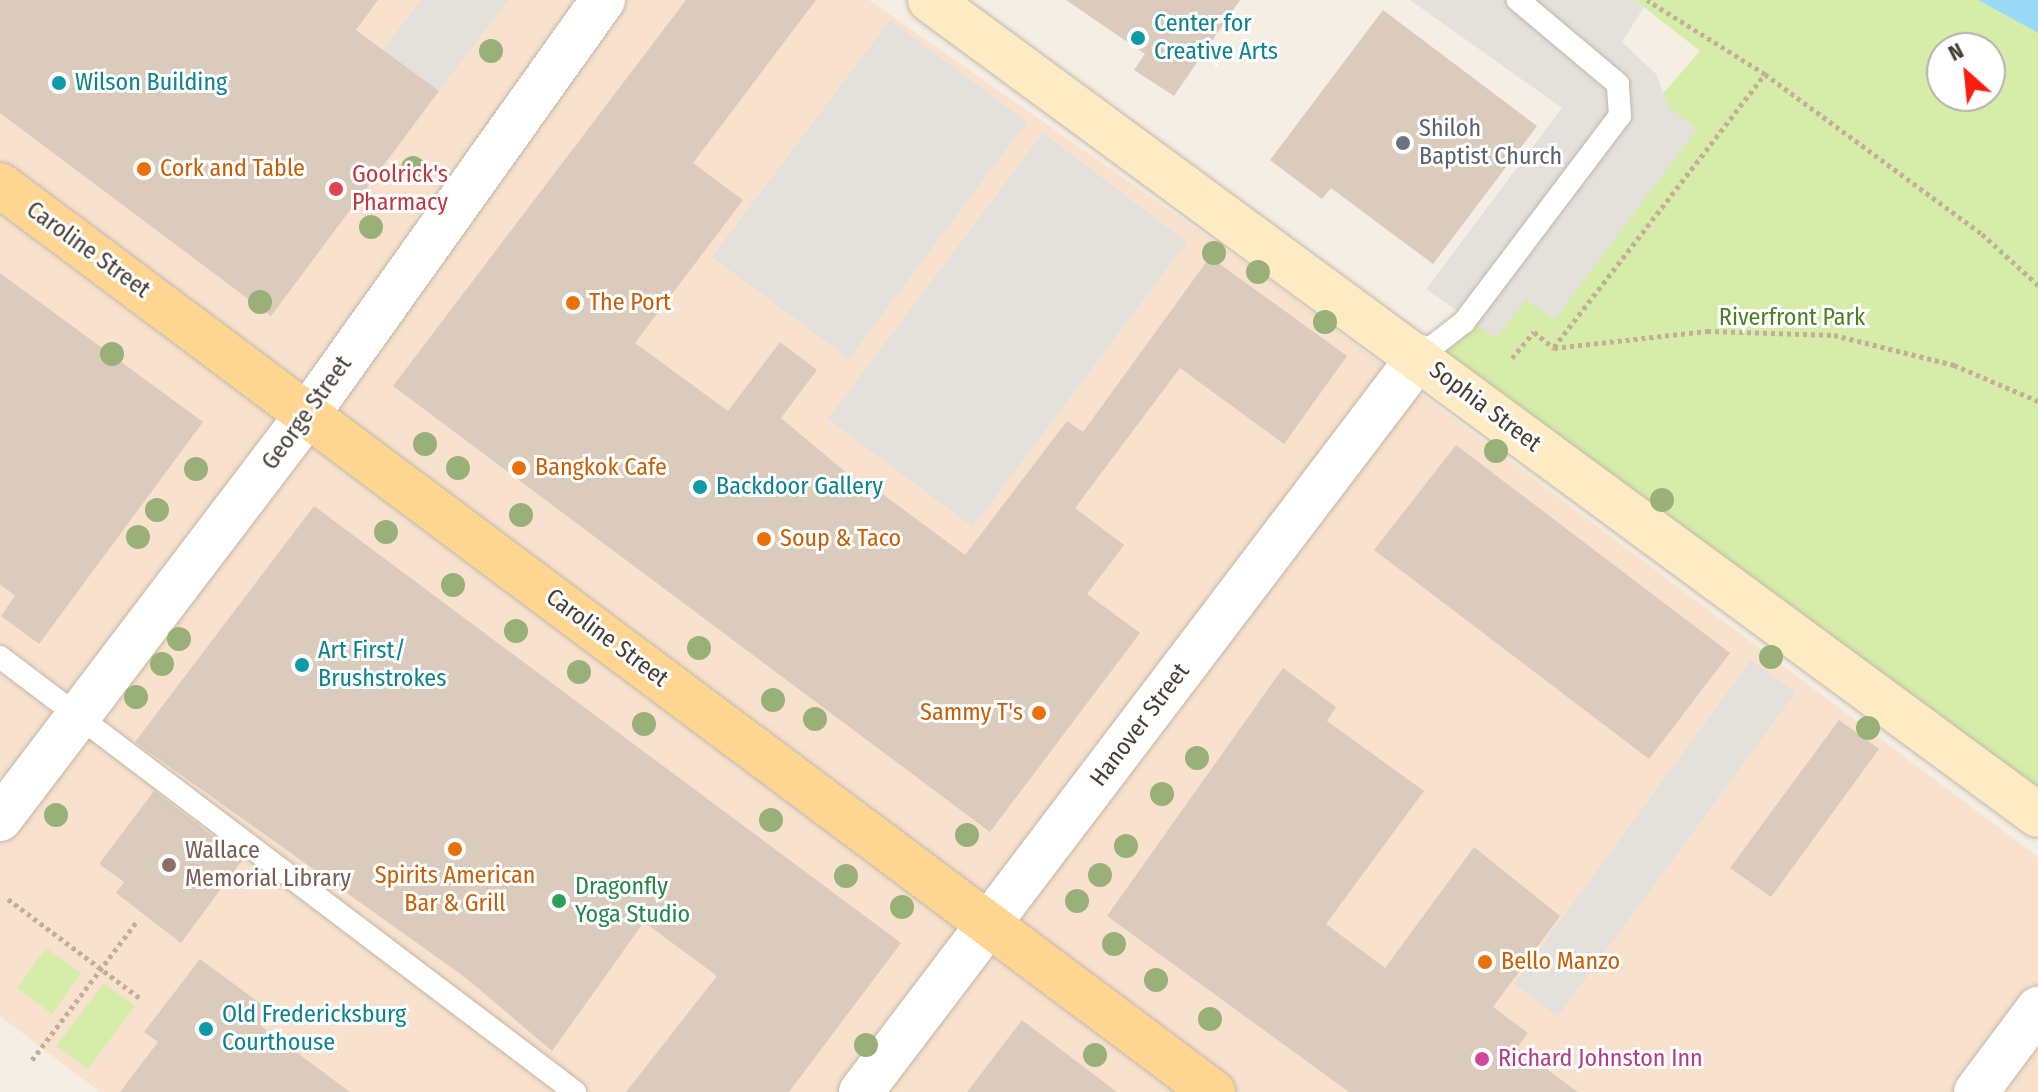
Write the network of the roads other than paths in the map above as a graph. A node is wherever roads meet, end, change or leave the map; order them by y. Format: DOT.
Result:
graph roads {
  1 [pos="603,0"];
  2 [pos="930,0"];
  3 [pos="1518,0"];
  4 [pos="0,185"];
  5 [pos="1419,357"];
  6 [pos="310,411"];
  7 [pos="0,657"];
  8 [pos="79,715"];
  9 [pos="2038,815"];
  10 [pos="0,819"];
  11 [pos="986,928"];
  12 [pos="2038,1009"];
  13 [pos="575,1092"];
  14 [pos="861,1092"];
  15 [pos="1213,1092"];
  16 [pos="1976,1092"];
  1 -- 6 [label="street, George Street"];
  2 -- 5 [label="main road, Sophia Street"];
  3 -- 5 [label="lane"];
  4 -- 6 [label="main road, Caroline Street"];
  5 -- 9 [label="main road, Sophia Street"];
  5 -- 11 [label="street, Hanover Street"];
  6 -- 8 [label="street, George Street"];
  6 -- 11 [label="main road, Caroline Street"];
  7 -- 8 [label="lane"];
  8 -- 10 [label="street, George Street"];
  8 -- 13 [label="lane"];
  11 -- 14 [label="street, Hanover Street"];
  11 -- 15 [label="main road, Caroline Street"];
  12 -- 16 [label="street"];
}
